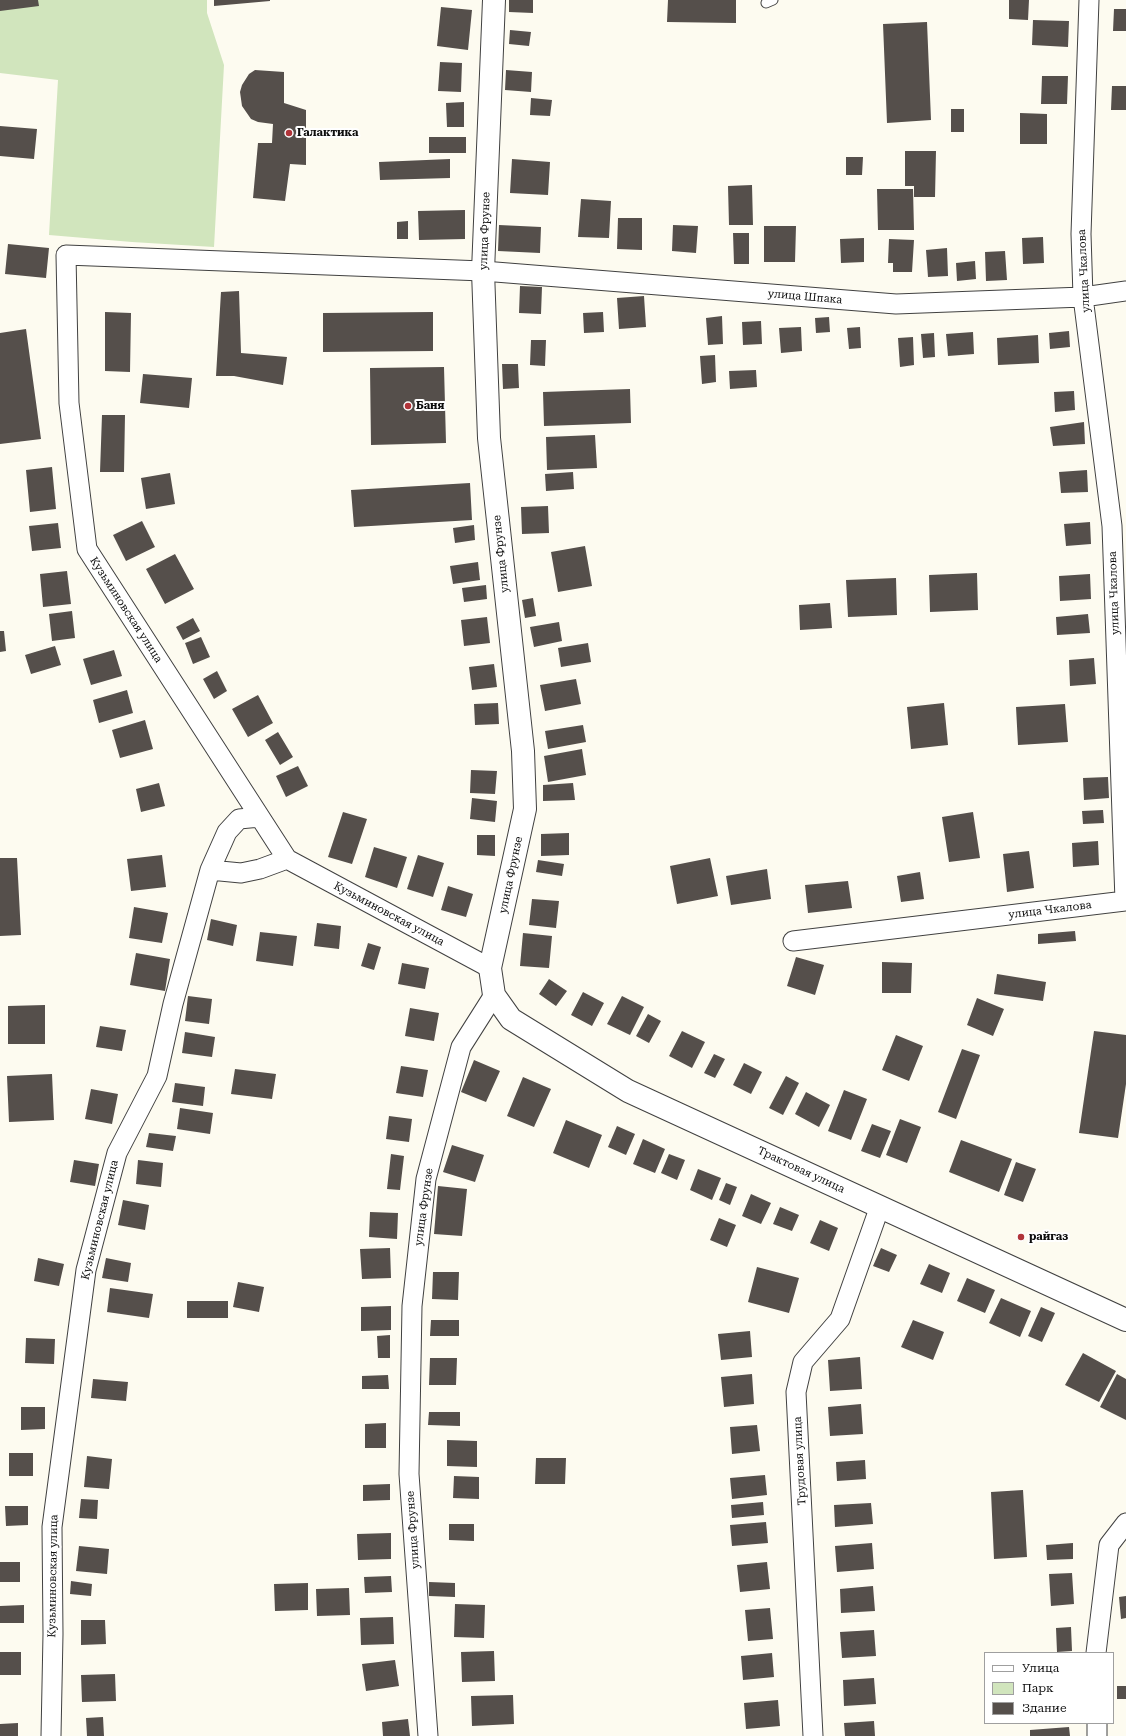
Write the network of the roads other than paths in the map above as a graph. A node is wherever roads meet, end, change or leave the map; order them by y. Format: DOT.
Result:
graph roads {
  1 [pos="494,0"];
  2 [pos="1089,0"];
  3 [pos="66,255"];
  4 [pos="483,271"];
  5 [pos="1126,291"];
  6 [pos="1083,297"];
  7 [pos="260,817"];
  8 [pos="287,859"];
  9 [pos="210,870"];
  10 [pos="793,941"];
  11 [pos="490,968"];
  12 [pos="494,995"];
  13 [pos="880,1206"];
  14 [pos="1126,1320"];
  15 [pos="1126,1523"];
  16 [pos="1096,1652"];
  17 [pos="1097,1724"];
  18 [pos="51,1736"];
  19 [pos="428,1736"];
  20 [pos="813,1736"];
  21 [pos="1097,1736"];
  1 -- 4 [label="street, улица Фрунзе"];
  2 -- 6 [label="street, улица Чкалова"];
  3 -- 4 [label="street, улица Шпака"];
  3 -- 7 [label="street, Кузьминовская улица"];
  4 -- 6 [label="street, улица Шпака"];
  4 -- 11 [label="street, улица Фрунзе"];
  5 -- 6 [label="street, улица Шпака"];
  6 -- 10 [label="street, улица Чкалова"];
  7 -- 8 [label="street, Кузьминовская улица"];
  7 -- 9 [label="street, Кузьминовская улица"];
  8 -- 9 [label="street"];
  8 -- 11 [label="street, Кузьминовская улица"];
  9 -- 18 [label="street, Кузьминовская улица"];
  11 -- 12 [label="street, улица Фрунзе"];
  12 -- 13 [label="street, Трактовая улица"];
  12 -- 19 [label="street, улица Фрунзе"];
  13 -- 14 [label="street, Трактовая улица"];
  13 -- 20 [label="street, Трудовая улица"];
  15 -- 16 [label="street"];
  17 -- 21 [label="street"];
}
